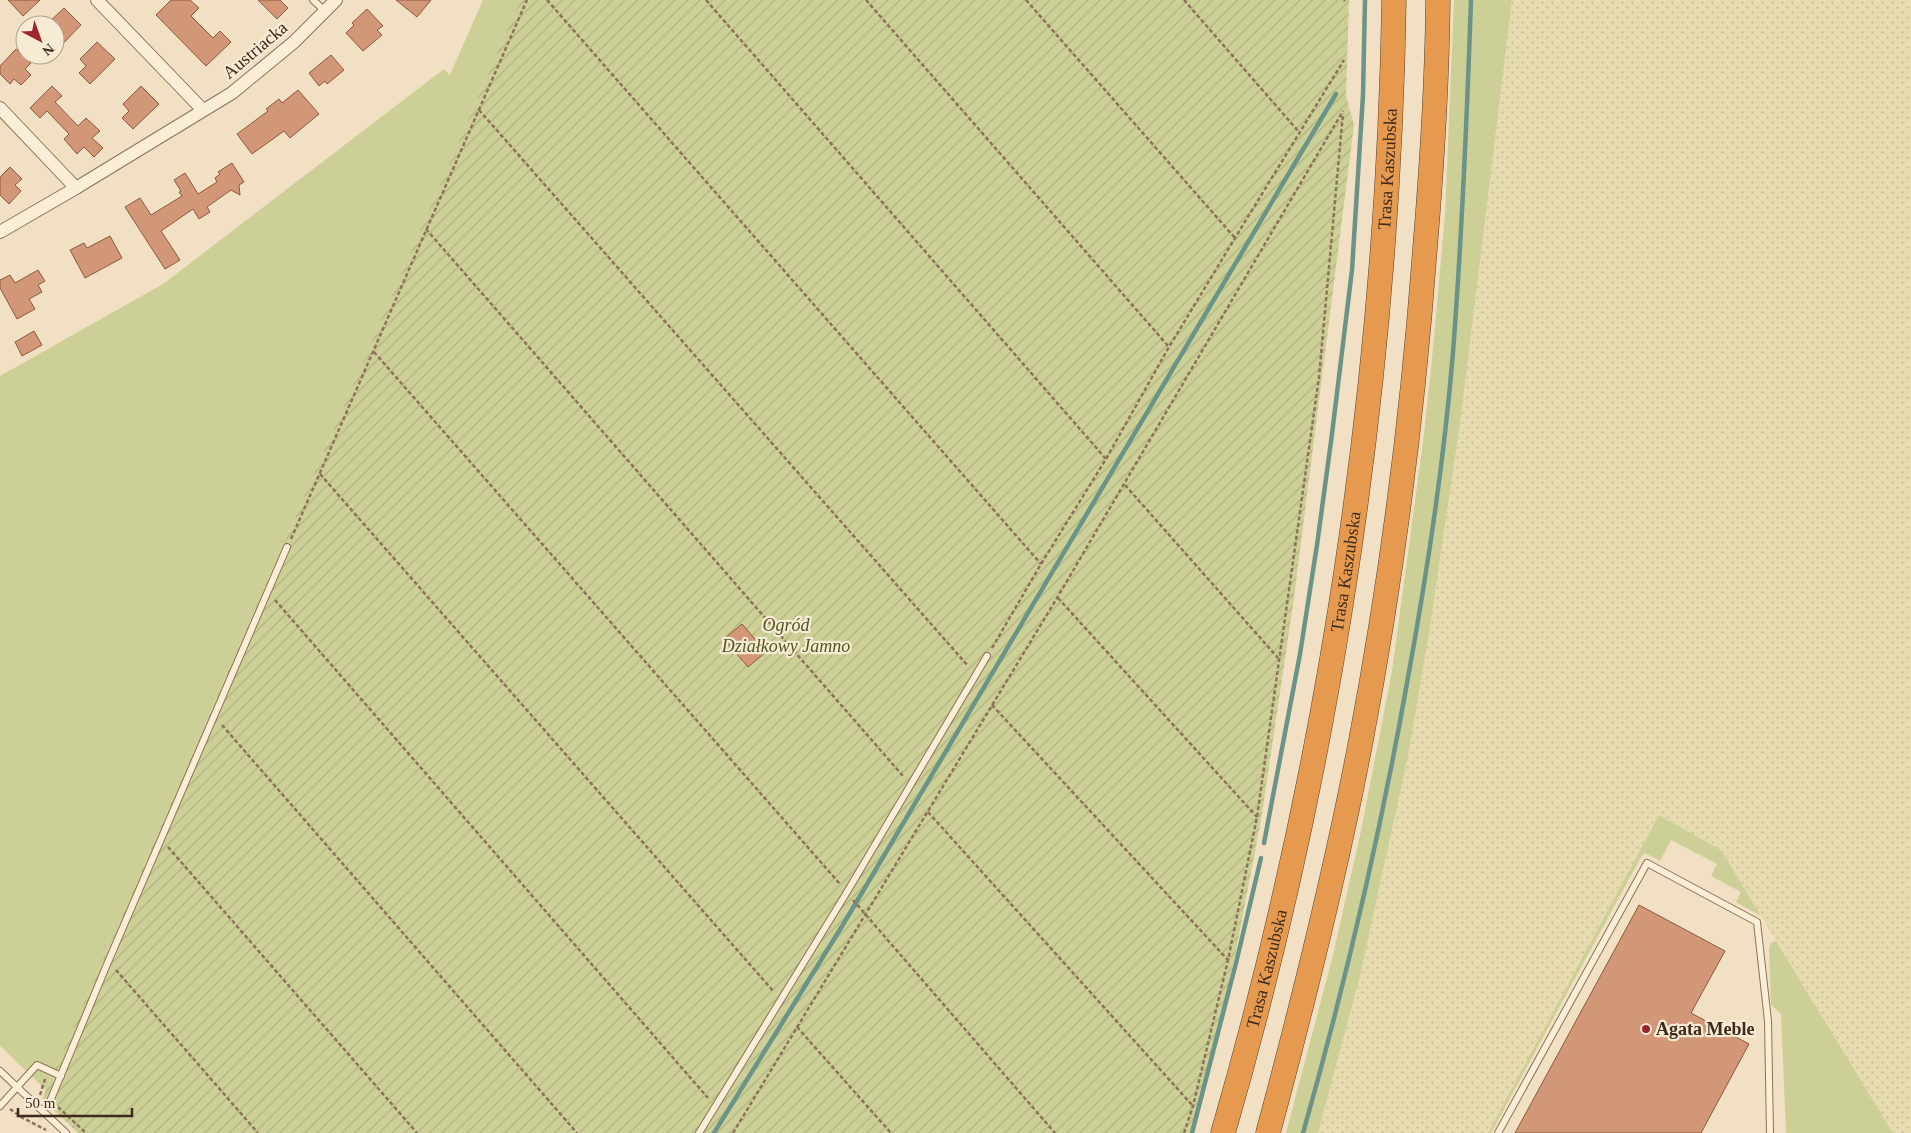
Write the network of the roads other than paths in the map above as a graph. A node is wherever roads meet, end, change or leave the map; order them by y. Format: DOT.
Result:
graph roads {
  1 [pos="97,0"];
  2 [pos="313,0"];
  3 [pos="336,0"];
  4 [pos="1394,0"];
  5 [pos="1438,0"];
  6 [pos="325,12"];
  7 [pos="0,108"];
  8 [pos="202,109"];
  9 [pos="76,188"];
  10 [pos="0,232"];
  11 [pos="288,547"];
  12 [pos="987,656"];
  13 [pos="0,1071"];
  14 [pos="61,1076"];
  15 [pos="17,1087"];
  16 [pos="51,1100"];
  17 [pos="2,1104"];
  18 [pos="66,1133"];
  19 [pos="699,1133"];
  20 [pos="1223,1133"];
  21 [pos="1268,1133"];
  22 [pos="1498,1133"];
  23 [pos="1770,1133"];
  1 -- 8 [label="street"];
  2 -- 6 [label="lane"];
  3 -- 6 [label="street, Austriacka"];
  4 -- 20 [label="highway, Trasa Kaszubska"];
  5 -- 21 [label="highway"];
  6 -- 8 [label="street, Austriacka"];
  7 -- 9 [label="street"];
  8 -- 9 [label="street, Austriacka"];
  9 -- 10 [label="street, Austriacka"];
  11 -- 14 [label="lane"];
  12 -- 19 [label="lane"];
  13 -- 15 [label="lane"];
  14 -- 15 [label="lane"];
  14 -- 16 [label="lane"];
  15 -- 17 [label="lane"];
  15 -- 18 [label="lane"];
  22 -- 23 [label="lane"];
}
